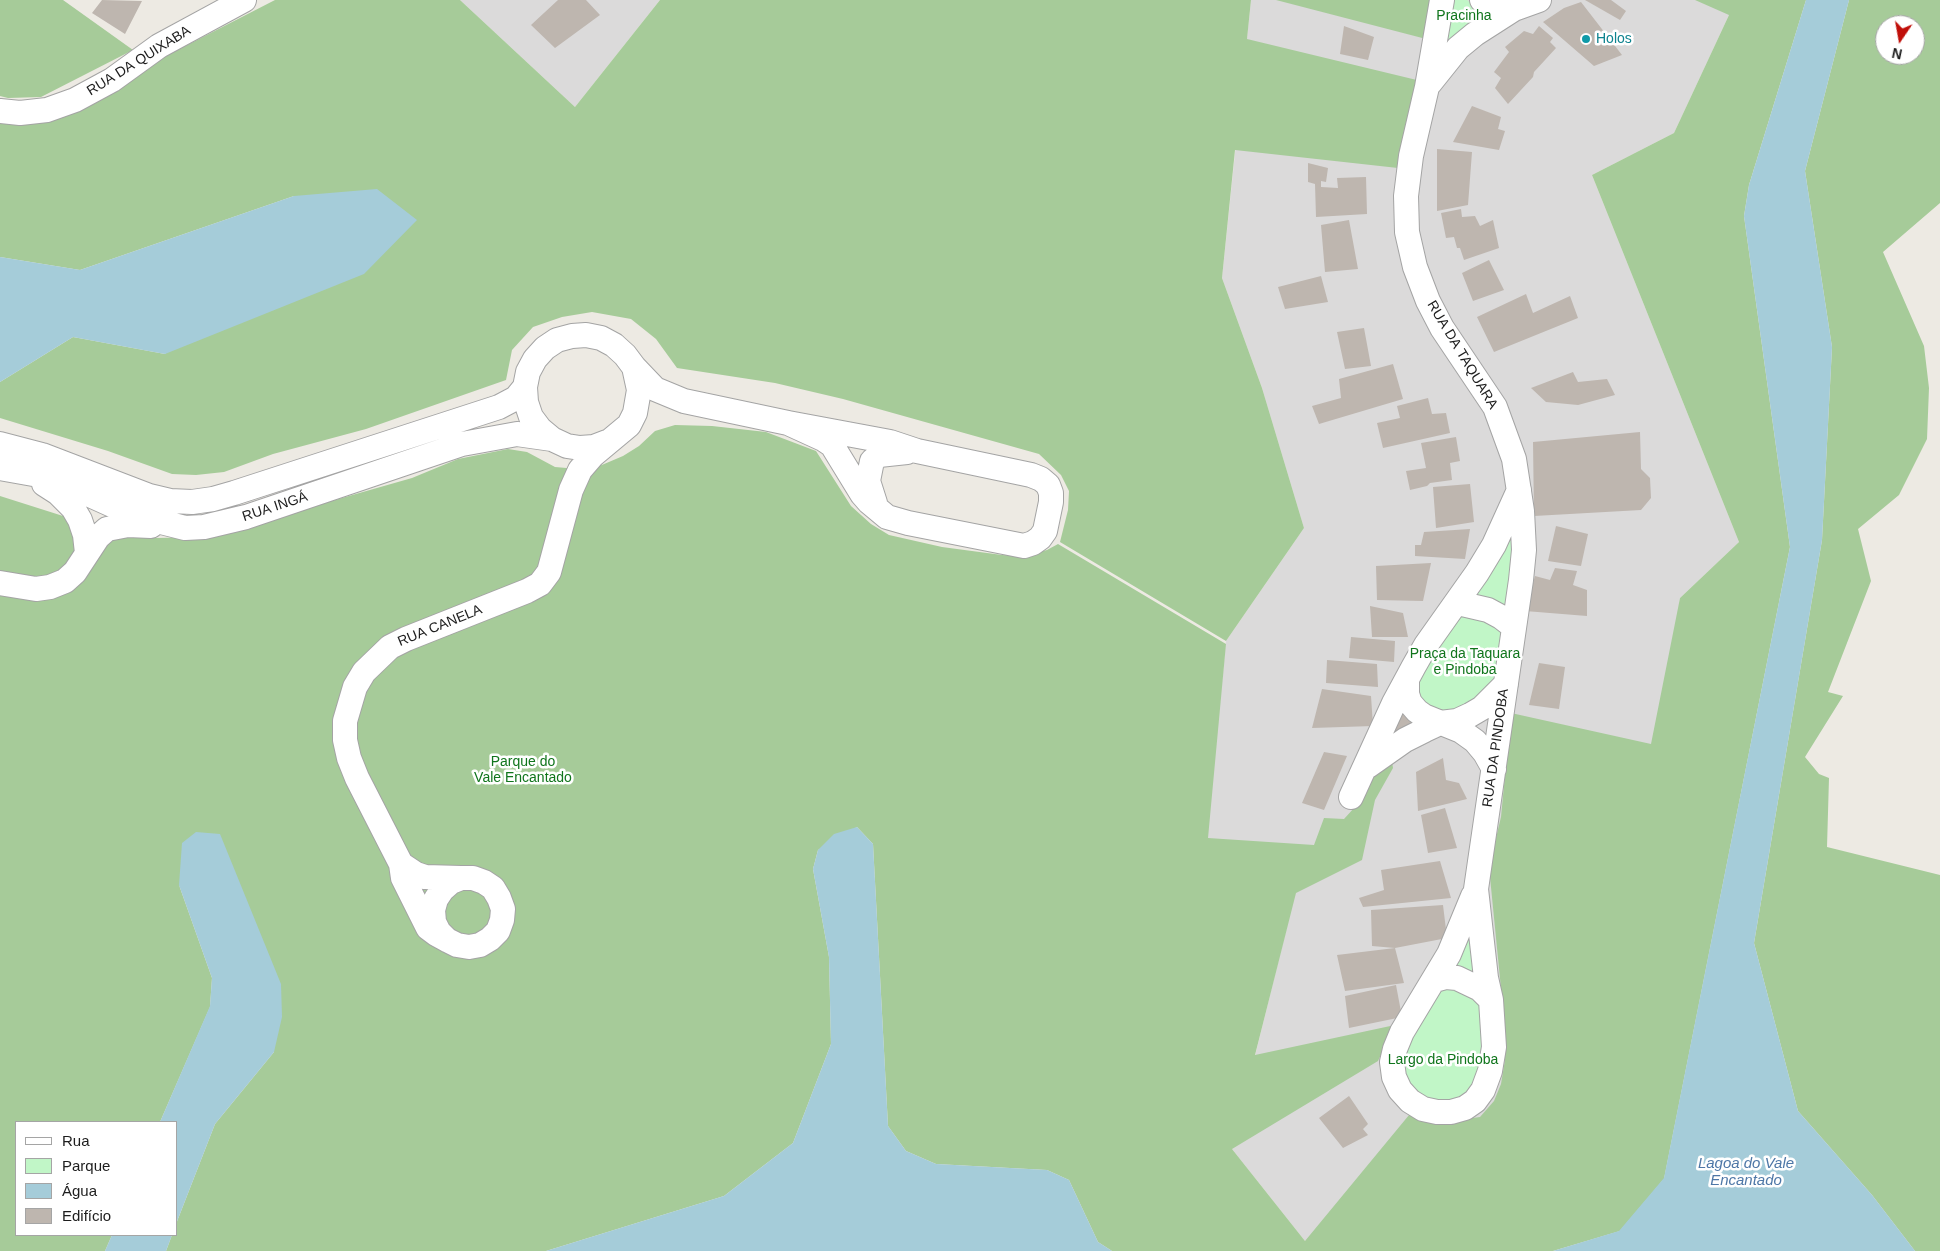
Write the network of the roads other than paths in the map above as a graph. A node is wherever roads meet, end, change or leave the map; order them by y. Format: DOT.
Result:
graph roads {
  1 [pos="244,0"];
  2 [pos="1442,0"];
  3 [pos="1482,0"];
  4 [pos="1539,0"];
  5 [pos="1514,9"];
  6 [pos="1427,87"];
  7 [pos="0,111"];
  8 [pos="634,367"];
  9 [pos="525,387"];
  10 [pos="684,401"];
  11 [pos="788,423"];
  12 [pos="628,424"];
  13 [pos="553,440"];
  14 [pos="607,442"];
  15 [pos="0,444"];
  16 [pos="916,451"];
  17 [pos="6,469"];
  18 [pos="1520,488"];
  19 [pos="571,490"];
  20 [pos="879,511"];
  21 [pos="185,528"];
  22 [pos="87,553"];
  23 [pos="0,583"];
  24 [pos="1458,603"];
  25 [pos="1514,628"];
  26 [pos="1406,681"];
  27 [pos="1506,684"];
  28 [pos="1440,723"];
  29 [pos="1367,767"];
  30 [pos="1494,769"];
  31 [pos="1352,797"];
  32 [pos="401,864"];
  33 [pos="461,878"];
  34 [pos="1476,889"];
  35 [pos="448,940"];
  36 [pos="1435,980"];
  37 [pos="1491,1000"];
  1 -- 7 [label="street, RUA DA QUIXABA"];
  2 -- 6 [label="street, RUA DA TAQUARA"];
  3 -- 5 [label="street"];
  4 -- 5 [label="street"];
  5 -- 6 [label="street"];
  6 -- 18 [label="street, RUA DA TAQUARA"];
  8 -- 9 [label="street"];
  8 -- 10 [label="street"];
  8 -- 12 [label="street"];
  9 -- 13 [label="street"];
  9 -- 15 [label="street, RUA INGÁ"];
  10 -- 11 [label="street"];
  10 -- 12 [label="street"];
  11 -- 16 [label="street"];
  11 -- 20 [label="street"];
  12 -- 14 [label="street"];
  13 -- 14 [label="street"];
  13 -- 19 [label="street, RUA CANELA"];
  13 -- 21 [label="street, RUA INGÁ"];
  14 -- 19 [label="street, RUA CANELA"];
  16 -- 20 [label="street"];
  16 -- 20 [label="street"];
  17 -- 21 [label="street, RUA INGÁ"];
  17 -- 22 [label="street"];
  18 -- 24 [label="street"];
  18 -- 25 [label="street, RUA DA PINDOBA"];
  19 -- 32 [label="street, RUA CANELA"];
  21 -- 22 [label="street"];
  22 -- 23 [label="street"];
  24 -- 25 [label="street"];
  24 -- 26 [label="street"];
  25 -- 27 [label="street, RUA DA PINDOBA"];
  26 -- 28 [label="street"];
  26 -- 29 [label="street"];
  27 -- 28 [label="street"];
  27 -- 30 [label="street, RUA DA PINDOBA"];
  28 -- 29 [label="street"];
  28 -- 30 [label="street"];
  29 -- 31 [label="street"];
  30 -- 34 [label="street, RUA DA PINDOBA"];
  32 -- 33 [label="street, RUA CANELA"];
  32 -- 35 [label="street, RUA CANELA"];
  33 -- 35 [label="street"];
  33 -- 35 [label="street, RUA CANELA"];
  34 -- 36 [label="street, RUA DA PINDOBA"];
  34 -- 37 [label="street, RUA DA PINDOBA"];
  36 -- 37 [label="street"];
  36 -- 37 [label="street, RUA DA PINDOBA"];
}
